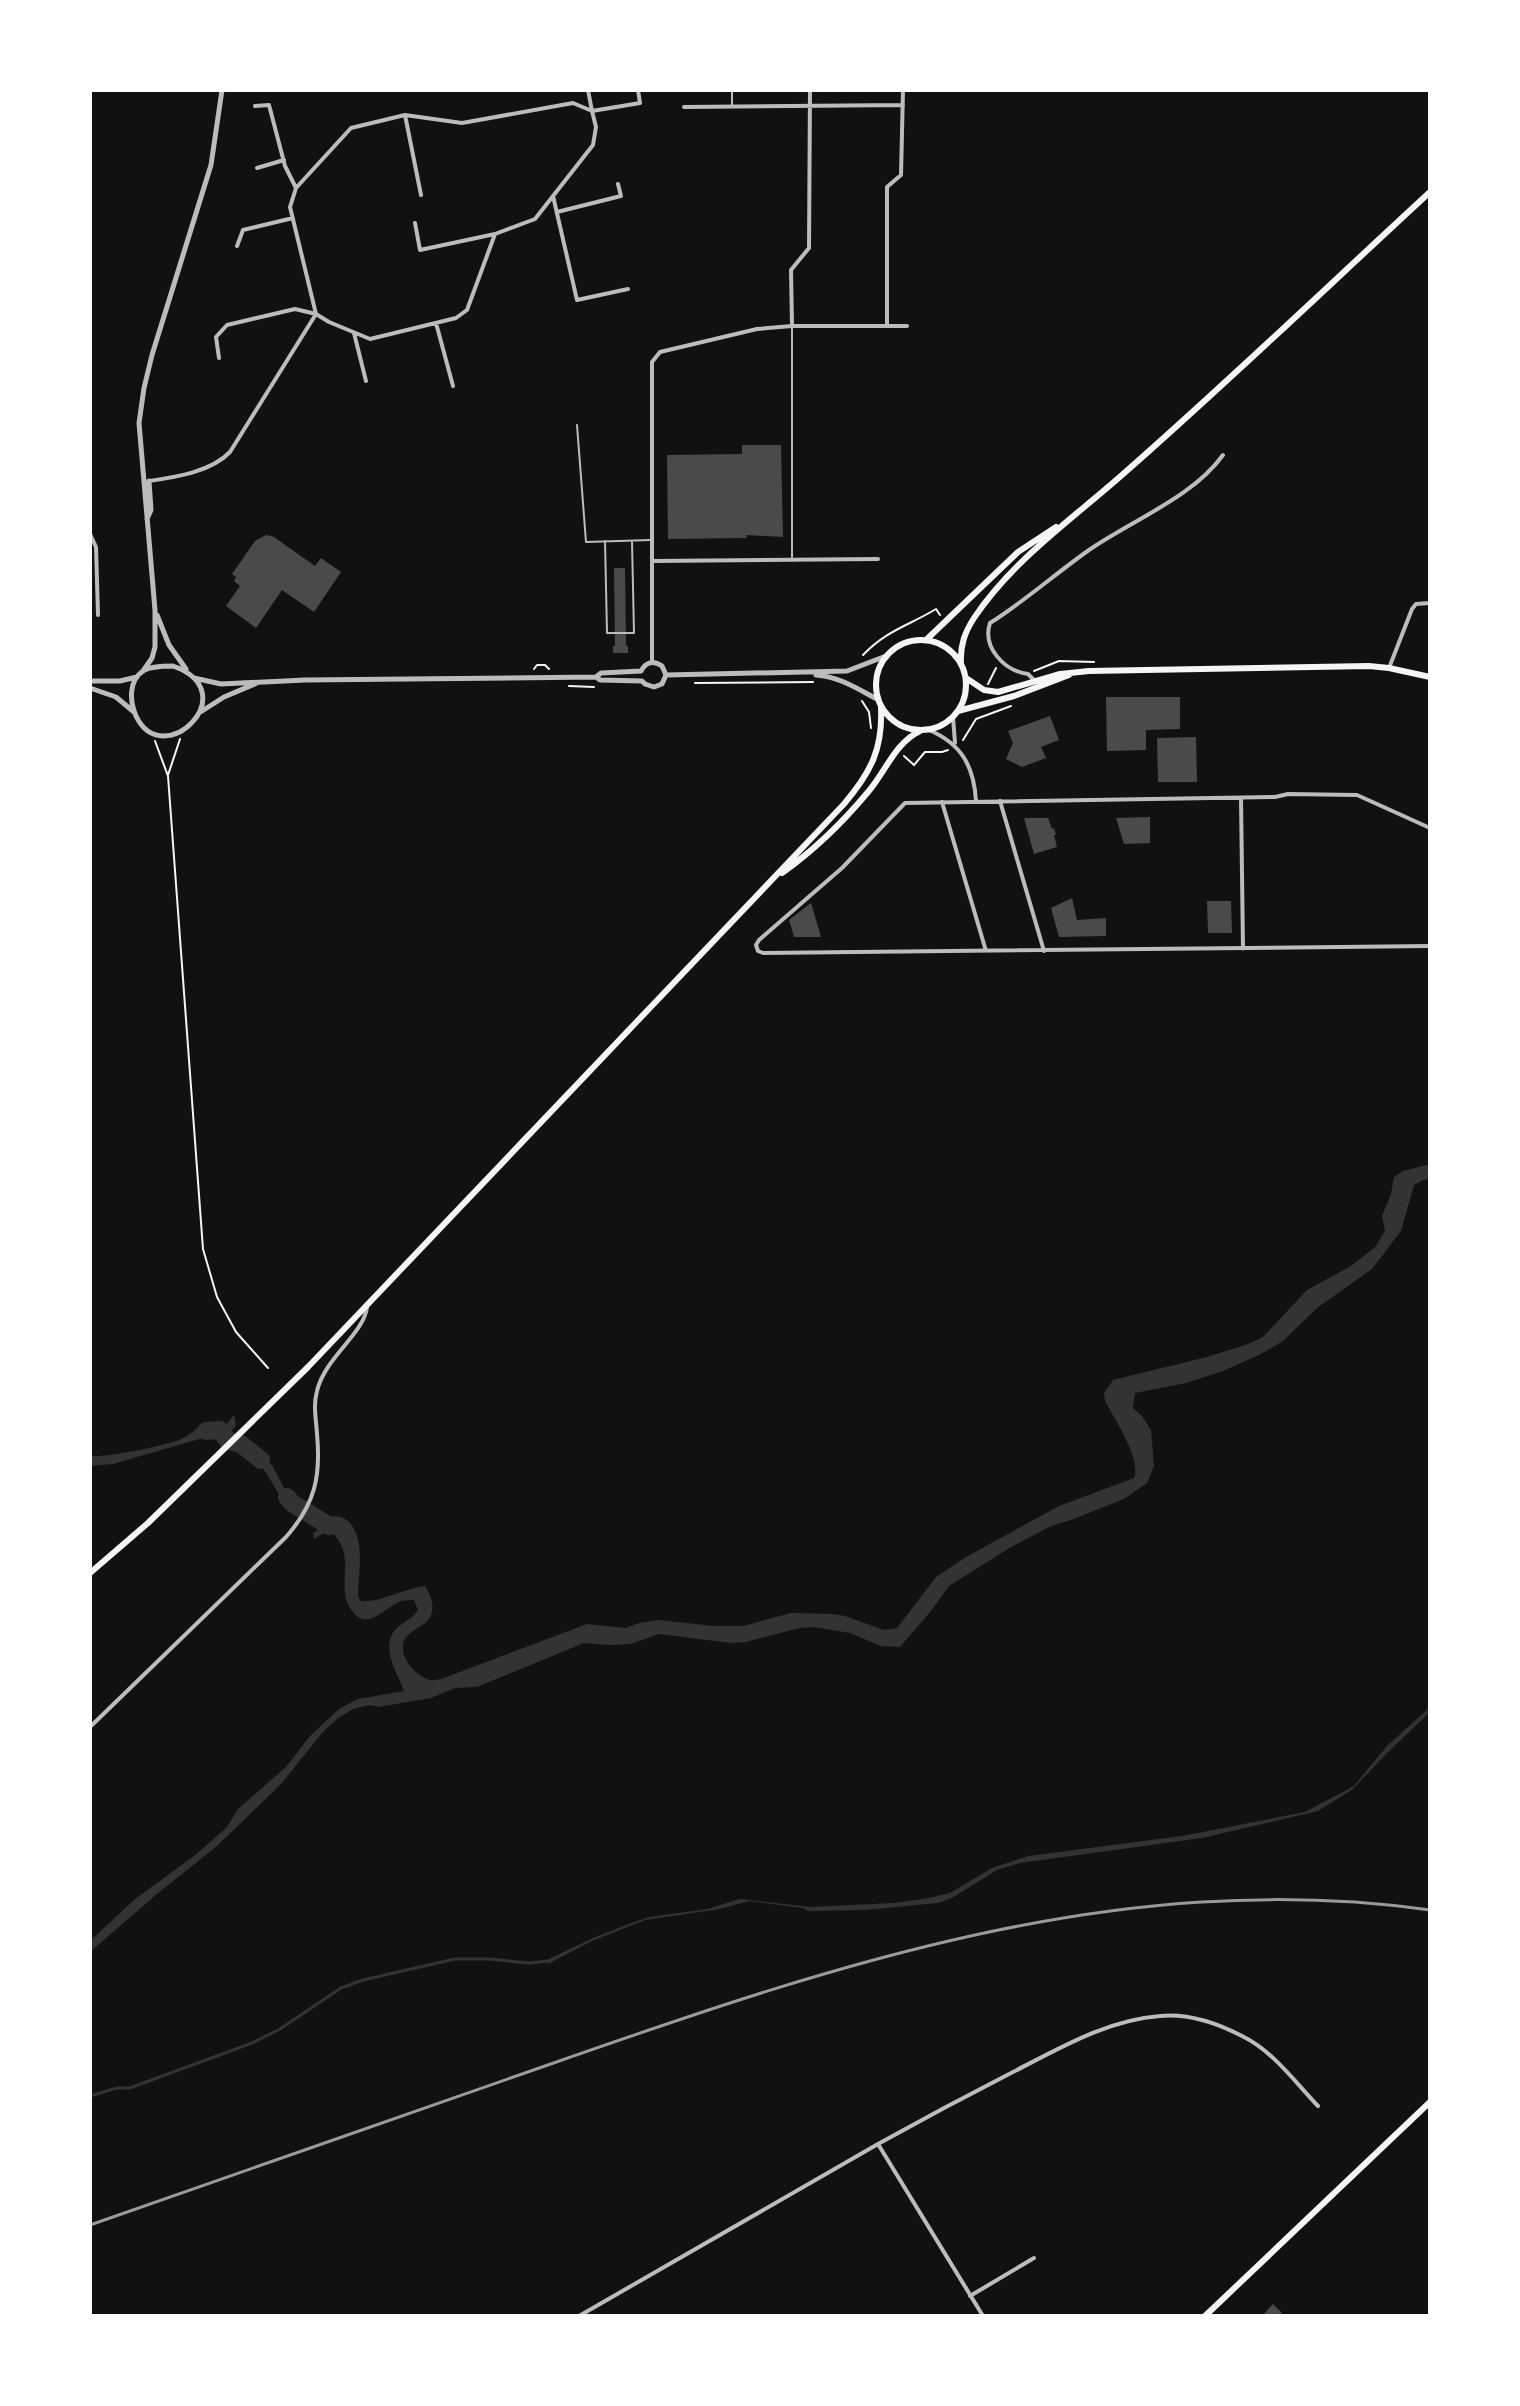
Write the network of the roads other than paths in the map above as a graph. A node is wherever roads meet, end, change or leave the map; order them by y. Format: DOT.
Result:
graph roads {
  1 [pos="222,90"];
  2 [pos="588,90"];
  3 [pos="638,90"];
  4 [pos="732,90"];
  5 [pos="810,90"];
  6 [pos="903,90"];
  7 [pos="903,105"];
  8 [pos="255,106"];
  9 [pos="732,106"];
  10 [pos="810,106"];
  11 [pos="684,107"];
  12 [pos="592,111"];
  13 [pos="405,115"];
  14 [pos="284,160"];
  15 [pos="257,168"];
  16 [pos="618,184"];
  17 [pos="296,188"];
  18 [pos="1430,192"];
  19 [pos="421,195"];
  20 [pos="553,196"];
  21 [pos="557,212"];
  22 [pos="293,218"];
  23 [pos="415,223"];
  24 [pos="495,234"];
  25 [pos="237,246"];
  26 [pos="628,289"];
  27 [pos="316,314"];
  28 [pos="436,323"];
  29 [pos="792,326"];
  30 [pos="887,326"];
  31 [pos="907,326"];
  32 [pos="354,333"];
  33 [pos="219,358"];
  34 [pos="366,381"];
  35 [pos="453,386"];
  36 [pos="577,425"];
  37 [pos="1223,455"];
  38 [pos="146,481"];
  39 [pos="1062,524"];
  40 [pos="90,534"];
  41 [pos="652,540"];
  42 [pos="605,541"];
  43 [pos="632,541"];
  44 [pos="878,559"];
  45 [pos="792,560"];
  46 [pos="653,561"];
  47 [pos="1430,603"];
  48 [pos="155,610"];
  49 [pos="98,615"];
  50 [pos="926,640"];
  51 [pos="886,656"];
  52 [pos="652,662"];
  53 [pos="961,663"];
  54 [pos="1389,668"];
  55 [pos="143,671"];
  56 [pos="187,671"];
  57 [pos="641,671"];
  58 [pos="787,673"];
  59 [pos="666,675"];
  60 [pos="138,677"];
  61 [pos="596,677"];
  62 [pos="1430,677"];
  63 [pos="194,678"];
  64 [pos="966,678"];
  65 [pos="90,681"];
  66 [pos="261,681"];
  67 [pos="642,681"];
  68 [pos="1037,684"];
  69 [pos="90,688"];
  70 [pos="877,699"];
  71 [pos="881,707"];
  72 [pos="201,711"];
  73 [pos="135,713"];
  74 [pos="955,714"];
  75 [pos="921,730"];
  76 [pos="929,730"];
  77 [pos="953,747"];
  78 [pos="1241,798"];
  79 [pos="976,801"];
  80 [pos="1000,801"];
  81 [pos="942,802"];
  82 [pos="1430,828"];
  83 [pos="772,880"];
  84 [pos="1430,946"];
  85 [pos="1243,949"];
  86 [pos="986,951"];
  87 [pos="1044,951"];
  88 [pos="367,1305"];
  89 [pos="90,1573"];
  90 [pos="90,1727"];
  91 [pos="1430,2102"];
  92 [pos="1318,2106"];
  93 [pos="878,2144"];
  94 [pos="1034,2258"];
  95 [pos="970,2296"];
  96 [pos="579,2316"];
  97 [pos="983,2316"];
  98 [pos="1205,2316"];
  1 -- 38 [label="street"];
  2 -- 12 [label="street"];
  3 -- 12 [label="street"];
  4 -- 9 [label="lane"];
  5 -- 10 [label="street"];
  6 -- 7 [label="street"];
  7 -- 10 [label="street"];
  7 -- 30 [label="street"];
  8 -- 14 [label="street"];
  9 -- 10 [label="street"];
  9 -- 11 [label="street"];
  10 -- 29 [label="street"];
  12 -- 13 [label="street"];
  12 -- 20 [label="street"];
  13 -- 17 [label="street"];
  13 -- 19 [label="street"];
  14 -- 15 [label="street"];
  14 -- 17 [label="street"];
  16 -- 21 [label="street"];
  17 -- 22 [label="street"];
  18 -- 39 [label="main road"];
  20 -- 21 [label="street"];
  20 -- 24 [label="street"];
  21 -- 26 [label="street"];
  22 -- 25 [label="street"];
  22 -- 27 [label="street"];
  23 -- 24 [label="street"];
  24 -- 28 [label="street"];
  27 -- 32 [label="street"];
  27 -- 33 [label="street"];
  27 -- 38 [label="street"];
  28 -- 32 [label="street"];
  28 -- 35 [label="street"];
  29 -- 30 [label="street"];
  29 -- 41 [label="street"];
  29 -- 45 [label="lane"];
  30 -- 31 [label="street"];
  32 -- 34 [label="street"];
  36 -- 42 [label="lane"];
  37 -- 68 [label="street"];
  38 -- 48 [label="street"];
  39 -- 50 [label="main road"];
  39 -- 53 [label="main road"];
  40 -- 49 [label="street"];
  41 -- 43 [label="lane"];
  41 -- 46 [label="street"];
  42 -- 43 [label="lane"];
  42 -- 43 [label="lane"];
  44 -- 45 [label="street"];
  45 -- 46 [label="street"];
  46 -- 52 [label="street"];
  47 -- 54 [label="street"];
  48 -- 55 [label="street"];
  48 -- 56 [label="street"];
  50 -- 51 [label="main road"];
  50 -- 53 [label="main road"];
  51 -- 58 [label="street"];
  51 -- 70 [label="main road"];
  52 -- 57 [label="street"];
  52 -- 59 [label="street"];
  53 -- 64 [label="main road"];
  54 -- 62 [label="main road"];
  54 -- 68 [label="main road"];
  55 -- 56 [label="street"];
  55 -- 60 [label="street"];
  56 -- 63 [label="street"];
  57 -- 61 [label="street"];
  57 -- 67 [label="street"];
  58 -- 59 [label="street"];
  58 -- 70 [label="street"];
  59 -- 67 [label="street"];
  60 -- 65 [label="street"];
  60 -- 73 [label="street"];
  61 -- 66 [label="street"];
  61 -- 67 [label="street"];
  63 -- 66 [label="street"];
  63 -- 72 [label="street"];
  64 -- 68 [label="main road"];
  64 -- 74 [label="main road"];
  66 -- 72 [label="street"];
  68 -- 74 [label="main road"];
  69 -- 73 [label="street"];
  70 -- 71 [label="main road"];
  71 -- 75 [label="main road"];
  71 -- 83 [label="main road"];
  72 -- 73 [label="street"];
  74 -- 76 [label="main road"];
  74 -- 77 [label="street"];
  75 -- 76 [label="main road"];
  75 -- 83 [label="main road"];
  76 -- 77 [label="street"];
  77 -- 79 [label="street"];
  78 -- 80 [label="street"];
  78 -- 82 [label="street"];
  78 -- 85 [label="street"];
  79 -- 80 [label="street"];
  79 -- 81 [label="street"];
  80 -- 87 [label="street"];
  81 -- 86 [label="street"];
  81 -- 86 [label="street"];
  83 -- 88 [label="main road"];
  84 -- 85 [label="street"];
  85 -- 87 [label="street"];
  86 -- 87 [label="street"];
  88 -- 89 [label="main road"];
  88 -- 90 [label="street"];
  91 -- 98 [label="main road"];
  92 -- 93 [label="street"];
  93 -- 95 [label="street"];
  93 -- 96 [label="street"];
  94 -- 95 [label="street"];
  95 -- 97 [label="street"];
}
